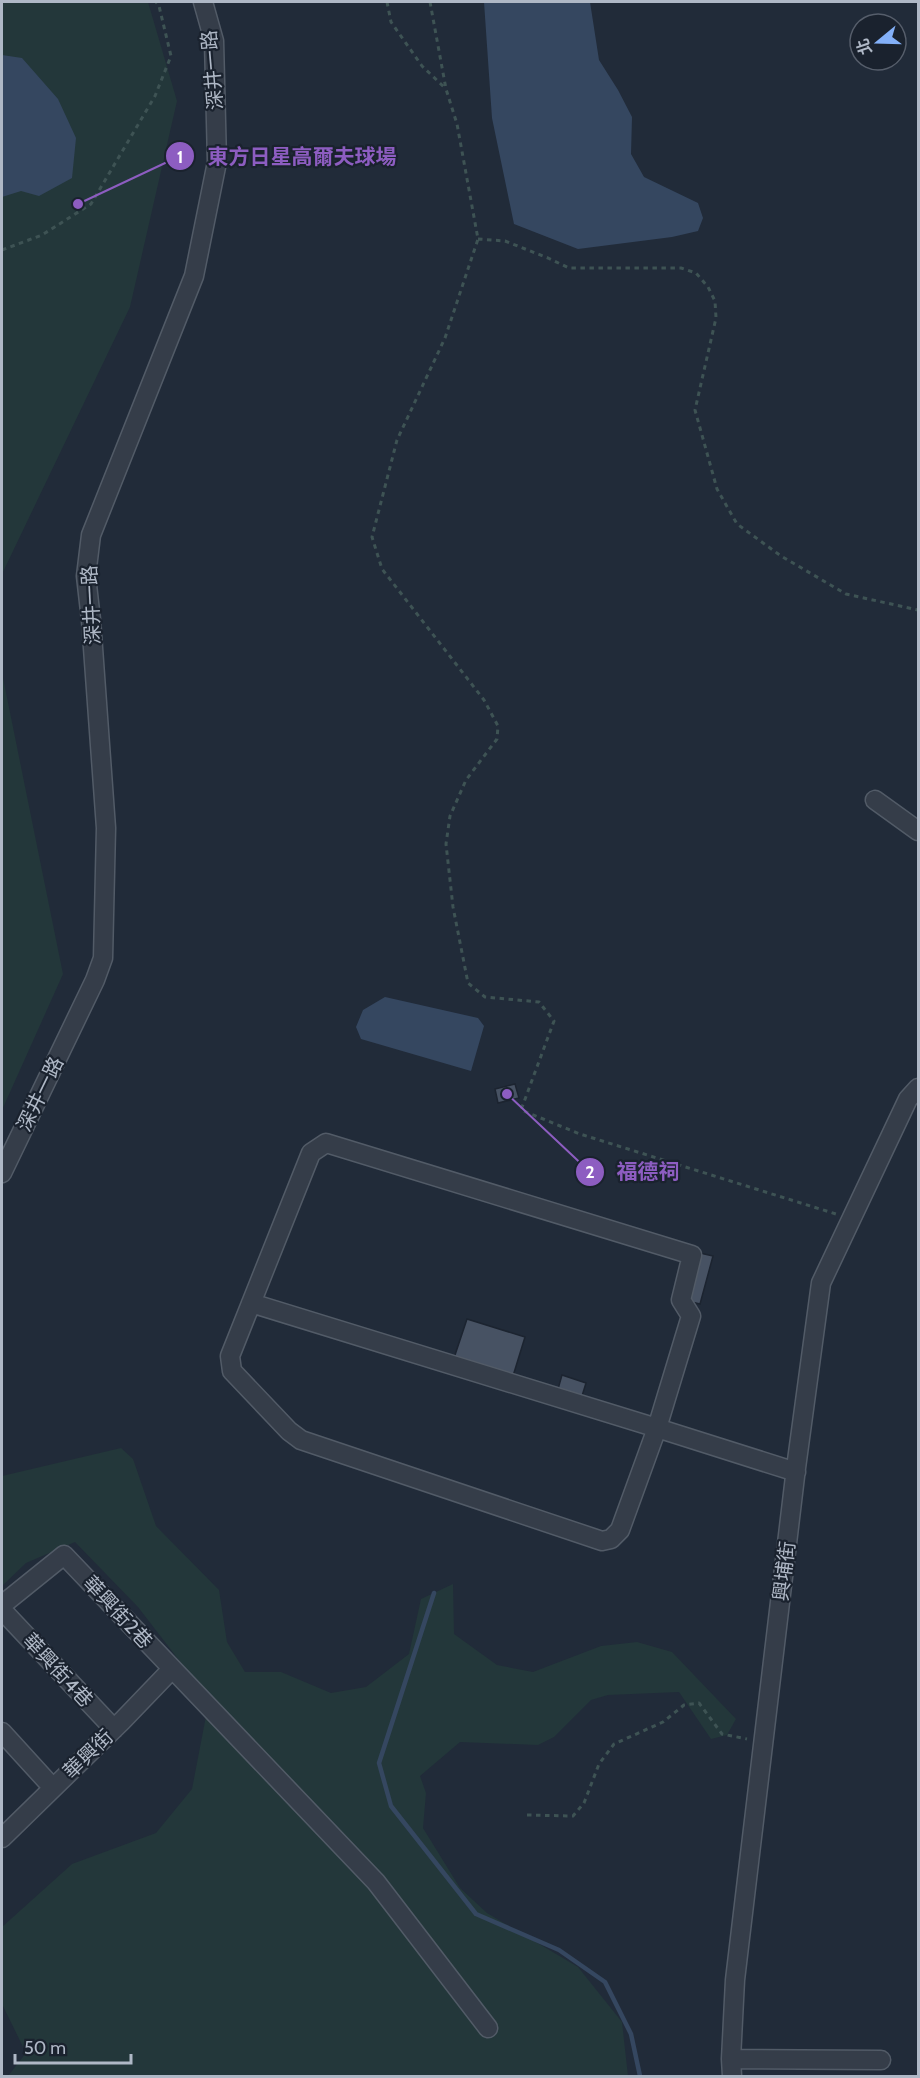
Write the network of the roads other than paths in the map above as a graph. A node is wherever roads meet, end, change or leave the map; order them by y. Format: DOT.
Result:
graph roads {
  1 [pos="203,2"];
  2 [pos="875,800"];
  3 [pos="918,831"];
  4 [pos="918,1088"];
  5 [pos="2,1173"];
  6 [pos="251,1303"];
  7 [pos="657,1428"];
  8 [pos="796,1472"];
  9 [pos="2,1605"];
  10 [pos="2,1610"];
  11 [pos="172,1669"];
  12 [pos="114,1729"];
  13 [pos="2,1732"];
  14 [pos="53,1788"];
  15 [pos="2,1838"];
  16 [pos="488,2028"];
  17 [pos="881,2060"];
  18 [pos="731,2068"];
  1 -- 5 [label="street, 深井一路"];
  2 -- 3 [label="street"];
  4 -- 8 [label="street, 興埔街"];
  6 -- 7 [label="street"];
  6 -- 7 [label="street"];
  6 -- 7 [label="street"];
  7 -- 8 [label="street"];
  8 -- 18 [label="street, 興埔街"];
  9 -- 11 [label="street, 華興街2巷"];
  10 -- 12 [label="street, 華興街4巷"];
  11 -- 12 [label="street, 華興街"];
  11 -- 16 [label="street, 華興街2巷"];
  12 -- 14 [label="street, 華興街"];
  13 -- 14 [label="street"];
  14 -- 15 [label="street, 華興街"];
  17 -- 18 [label="street"];
}
